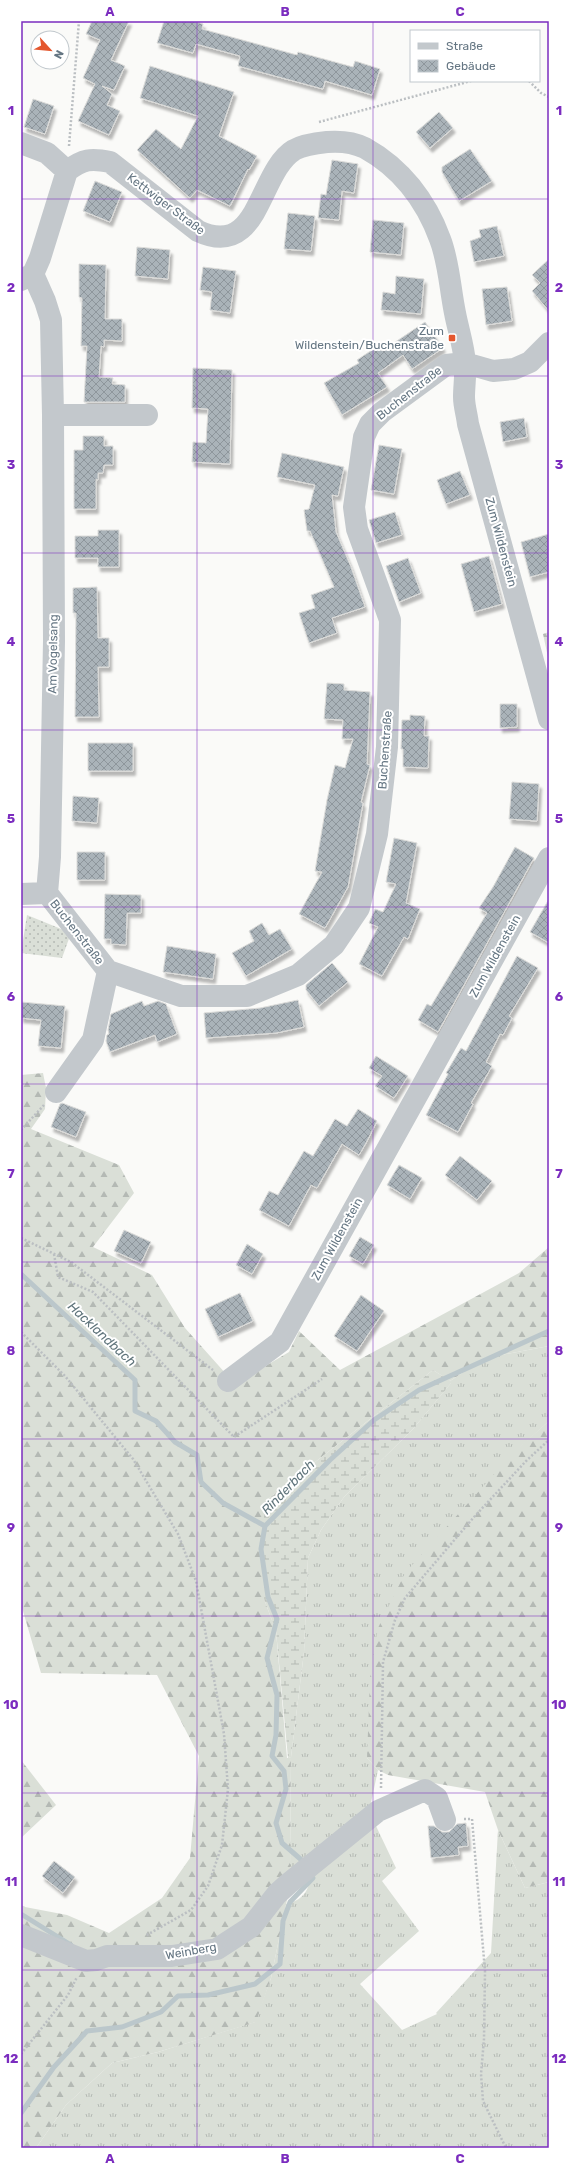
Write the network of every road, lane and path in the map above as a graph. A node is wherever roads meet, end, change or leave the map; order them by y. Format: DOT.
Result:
graph roads {
  1 [pos="79,21"];
  2 [pos="467,82"];
  3 [pos="530,82"];
  4 [pos="549,96"];
  5 [pos="313,124"];
  6 [pos="21,143"];
  7 [pos="67,171"];
  8 [pos="27,277"];
  9 [pos="549,343"];
  10 [pos="465,363"];
  11 [pos="53,415"];
  12 [pos="147,415"];
  13 [pos="549,719"];
  14 [pos="549,858"];
  15 [pos="47,893"];
  16 [pos="21,894"];
  17 [pos="108,971"];
  18 [pos="56,1092"];
  19 [pos="21,1130"];
  20 [pos="21,1238"];
  21 [pos="54,1254"];
  22 [pos="21,1332"];
  23 [pos="322,1380"];
  24 [pos="228,1382"];
  25 [pos="549,1440"];
  26 [pos="378,1811"];
  27 [pos="445,1820"];
  28 [pos="21,1935"];
  29 [pos="142,1937"];
  30 [pos="86,1961"];
  31 [pos="21,2054"];
  32 [pos="506,2148"];
  1 -- 7 [label="path"];
  2 -- 5 [label="path"];
  3 -- 4 [label="path"];
  6 -- 7 [label="street"];
  7 -- 8 [label="street"];
  7 -- 10 [label="street, Kettwiger Straße"];
  8 -- 11 [label="street, Am Vogelsang"];
  9 -- 10 [label="street"];
  10 -- 13 [label="street, Zum Wildenstein"];
  10 -- 17 [label="street, Buchenstraße"];
  11 -- 12 [label="street"];
  11 -- 15 [label="street, Am Vogelsang"];
  14 -- 24 [label="street, Zum Wildenstein"];
  15 -- 16 [label="street"];
  15 -- 17 [label="street, Buchenstraße"];
  17 -- 18 [label="street, Buchenstraße"];
  18 -- 19 [label="path"];
  20 -- 21 [label="path"];
  21 -- 23 [label="path"];
  21 -- 24 [label="path"];
  22 -- 29 [label="path"];
  25 -- 26 [label="path"];
  26 -- 27 [label="street, Weinberg"];
  26 -- 30 [label="street, Weinberg"];
  27 -- 32 [label="path"];
  28 -- 30 [label="street"];
  30 -- 31 [label="path"];
}
